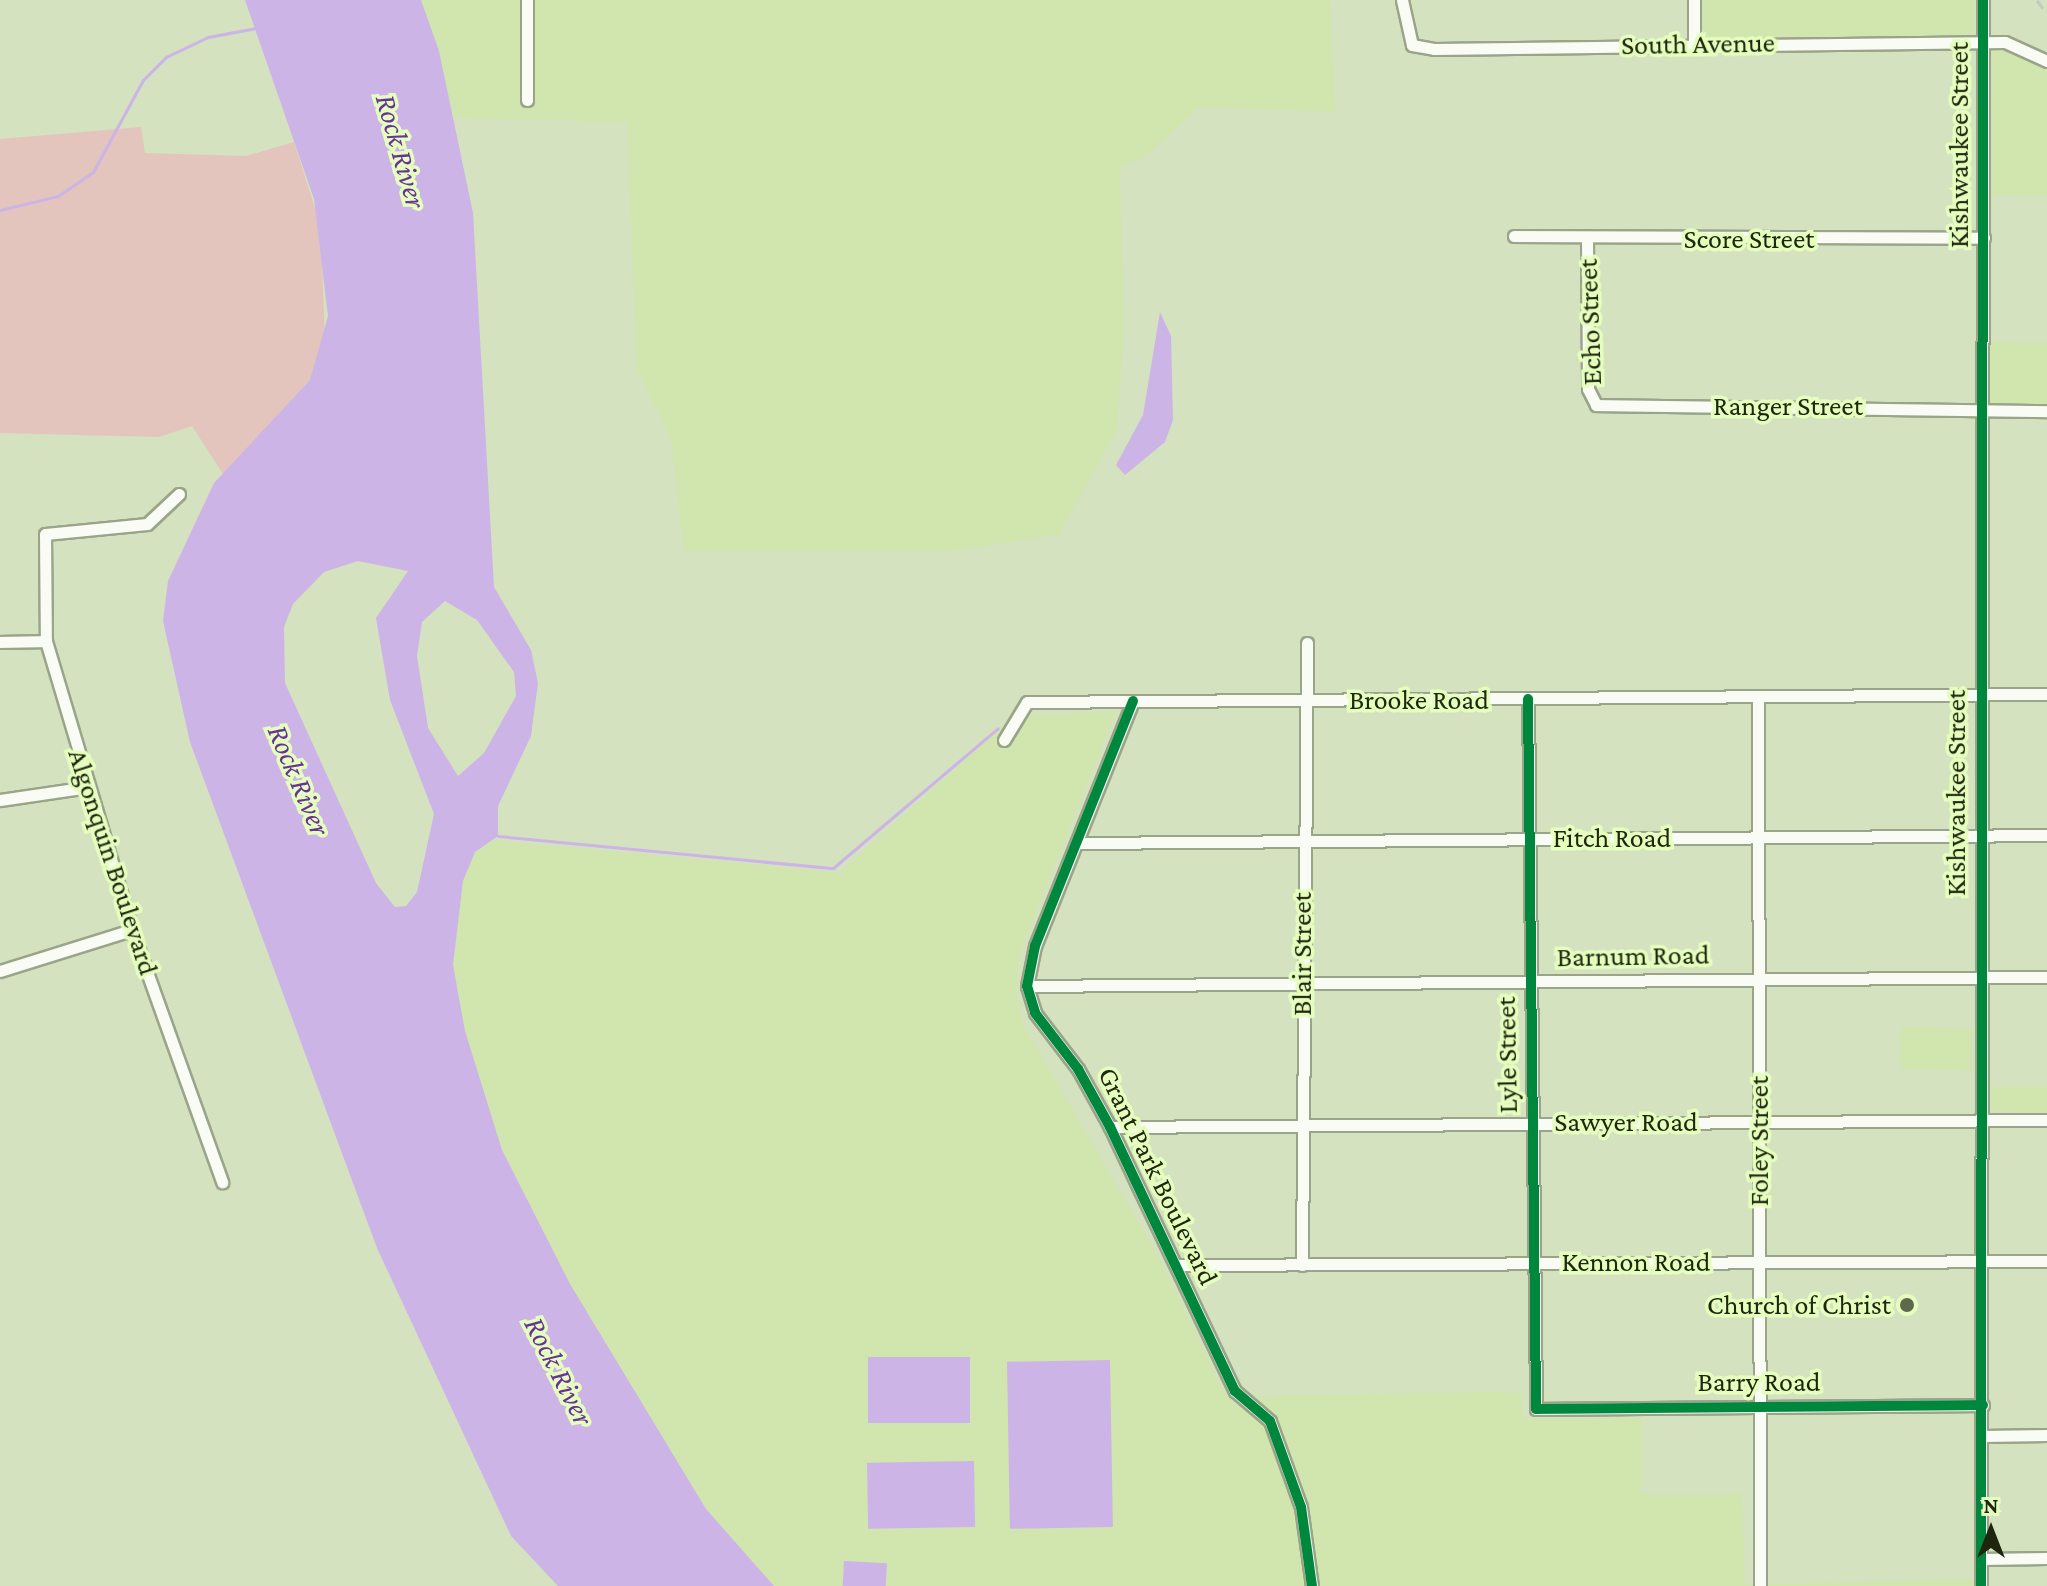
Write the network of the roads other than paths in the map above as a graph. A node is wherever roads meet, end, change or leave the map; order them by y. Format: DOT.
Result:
graph roads {
  1 [pos="527,0"];
  2 [pos="1402,0"];
  3 [pos="1694,0"];
  4 [pos="1983,0"];
  5 [pos="1984,41"];
  6 [pos="1694,43"];
  7 [pos="2047,61"];
  8 [pos="527,100"];
  9 [pos="1514,236"];
  10 [pos="1984,238"];
  11 [pos="1587,239"];
  12 [pos="1596,405"];
  13 [pos="1979,411"];
  14 [pos="2047,411"];
  15 [pos="179,494"];
  16 [pos="46,641"];
  17 [pos="0,642"];
  18 [pos="1307,643"];
  19 [pos="1979,694"];
  20 [pos="2047,694"];
  21 [pos="1758,696"];
  22 [pos="1528,699"];
  23 [pos="1301,700"];
  24 [pos="1133,701"];
  25 [pos="1004,740"];
  26 [pos="88,787"];
  27 [pos="0,800"];
  28 [pos="2047,835"];
  29 [pos="1980,836"];
  30 [pos="1757,837"];
  31 [pos="1528,838"];
  32 [pos="1301,841"];
  33 [pos="1081,843"];
  34 [pos="132,930"];
  35 [pos="0,971"];
  36 [pos="1980,977"];
  37 [pos="2047,977"];
  38 [pos="1758,979"];
  39 [pos="1530,981"];
  40 [pos="1302,983"];
  41 [pos="1027,986"];
  42 [pos="1980,1120"];
  43 [pos="2047,1120"];
  44 [pos="1759,1121"];
  45 [pos="1532,1123"];
  46 [pos="1303,1125"];
  47 [pos="1110,1127"];
  48 [pos="222,1182"];
  49 [pos="1759,1261"];
  50 [pos="1981,1261"];
  51 [pos="2047,1261"];
  52 [pos="1531,1263"];
  53 [pos="1177,1265"];
  54 [pos="1302,1265"];
  55 [pos="1760,1405"];
  56 [pos="1983,1405"];
  57 [pos="1536,1409"];
  58 [pos="2047,1435"];
  59 [pos="1983,1436"];
  60 [pos="2047,1558"];
  61 [pos="1981,1559"];
  62 [pos="1312,1586"];
  63 [pos="1760,1586"];
  64 [pos="1981,1586"];
  1 -- 8 [label="street"];
  2 -- 6 [label="street, South Avenue"];
  3 -- 6 [label="street"];
  4 -- 5 [label="street, Kishwaukee Street"];
  5 -- 6 [label="street, South Avenue"];
  5 -- 7 [label="street, South Avenue"];
  5 -- 10 [label="street, Kishwaukee Street"];
  9 -- 11 [label="street, Score Street"];
  10 -- 11 [label="street, Score Street"];
  10 -- 13 [label="street, Kishwaukee Street"];
  11 -- 12 [label="street, Echo Street"];
  12 -- 13 [label="street, Ranger Street"];
  13 -- 14 [label="street, Ranger Street"];
  13 -- 19 [label="street, Kishwaukee Street"];
  15 -- 16 [label="street, Algonquin Boulevard"];
  16 -- 17 [label="street"];
  16 -- 26 [label="street, Algonquin Boulevard"];
  18 -- 23 [label="street, Blair Street"];
  19 -- 20 [label="street, Brooke Road"];
  19 -- 21 [label="street, Brooke Road"];
  19 -- 29 [label="street, Kishwaukee Street"];
  21 -- 22 [label="street, Brooke Road"];
  21 -- 30 [label="street, Foley Street"];
  22 -- 23 [label="street, Brooke Road"];
  22 -- 31 [label="street, Lyle Street"];
  23 -- 24 [label="street, Brooke Road"];
  23 -- 32 [label="street, Blair Street"];
  24 -- 25 [label="street, Brooke Road"];
  24 -- 33 [label="street"];
  26 -- 27 [label="street"];
  26 -- 34 [label="street, Algonquin Boulevard"];
  28 -- 29 [label="street, Fitch Road"];
  29 -- 30 [label="street, Fitch Road"];
  29 -- 36 [label="street, Kishwaukee Street"];
  30 -- 31 [label="street, Fitch Road"];
  30 -- 38 [label="street, Foley Street"];
  31 -- 32 [label="street, Fitch Road"];
  31 -- 39 [label="street, Lyle Street"];
  32 -- 33 [label="street, Fitch Road"];
  32 -- 40 [label="street, Blair Street"];
  33 -- 41 [label="street"];
  34 -- 35 [label="street"];
  34 -- 48 [label="street, Algonquin Boulevard"];
  36 -- 37 [label="street, Barnum Road"];
  36 -- 38 [label="street, Barnum Road"];
  36 -- 42 [label="street, Kishwaukee Street"];
  38 -- 39 [label="street, Barnum Road"];
  38 -- 44 [label="street, Foley Street"];
  39 -- 40 [label="street, Barnum Road"];
  39 -- 45 [label="street, Lyle Street"];
  40 -- 41 [label="street, Barnum Road"];
  40 -- 46 [label="street, Blair Street"];
  41 -- 47 [label="street, Grant Park Boulevard"];
  42 -- 43 [label="street, Sawyer Road"];
  42 -- 44 [label="street, Sawyer Road"];
  42 -- 50 [label="street, Kishwaukee Street"];
  44 -- 45 [label="street, Sawyer Road"];
  44 -- 49 [label="street, Foley Street"];
  45 -- 46 [label="street, Sawyer Road"];
  45 -- 52 [label="street, Lyle Street"];
  46 -- 47 [label="street, Sawyer Road"];
  46 -- 54 [label="street, Blair Street"];
  47 -- 53 [label="street, Grant Park Boulevard"];
  49 -- 50 [label="street, Kennon Road"];
  49 -- 52 [label="street, Kennon Road"];
  49 -- 55 [label="street, Foley Street"];
  50 -- 51 [label="street, Kennon Road"];
  50 -- 56 [label="street, Kishwaukee Street"];
  52 -- 54 [label="street, Kennon Road"];
  52 -- 57 [label="street, Lyle Street"];
  53 -- 54 [label="street, Kennon Road"];
  53 -- 62 [label="street, Grant Park Boulevard"];
  55 -- 56 [label="street, Barry Road"];
  55 -- 57 [label="street, Barry Road"];
  55 -- 63 [label="street, Foley Street"];
  56 -- 59 [label="street, Kishwaukee Street"];
  58 -- 59 [label="street"];
  59 -- 61 [label="street, Kishwaukee Street"];
  60 -- 61 [label="street"];
  61 -- 64 [label="street, Kishwaukee Street"];
}
